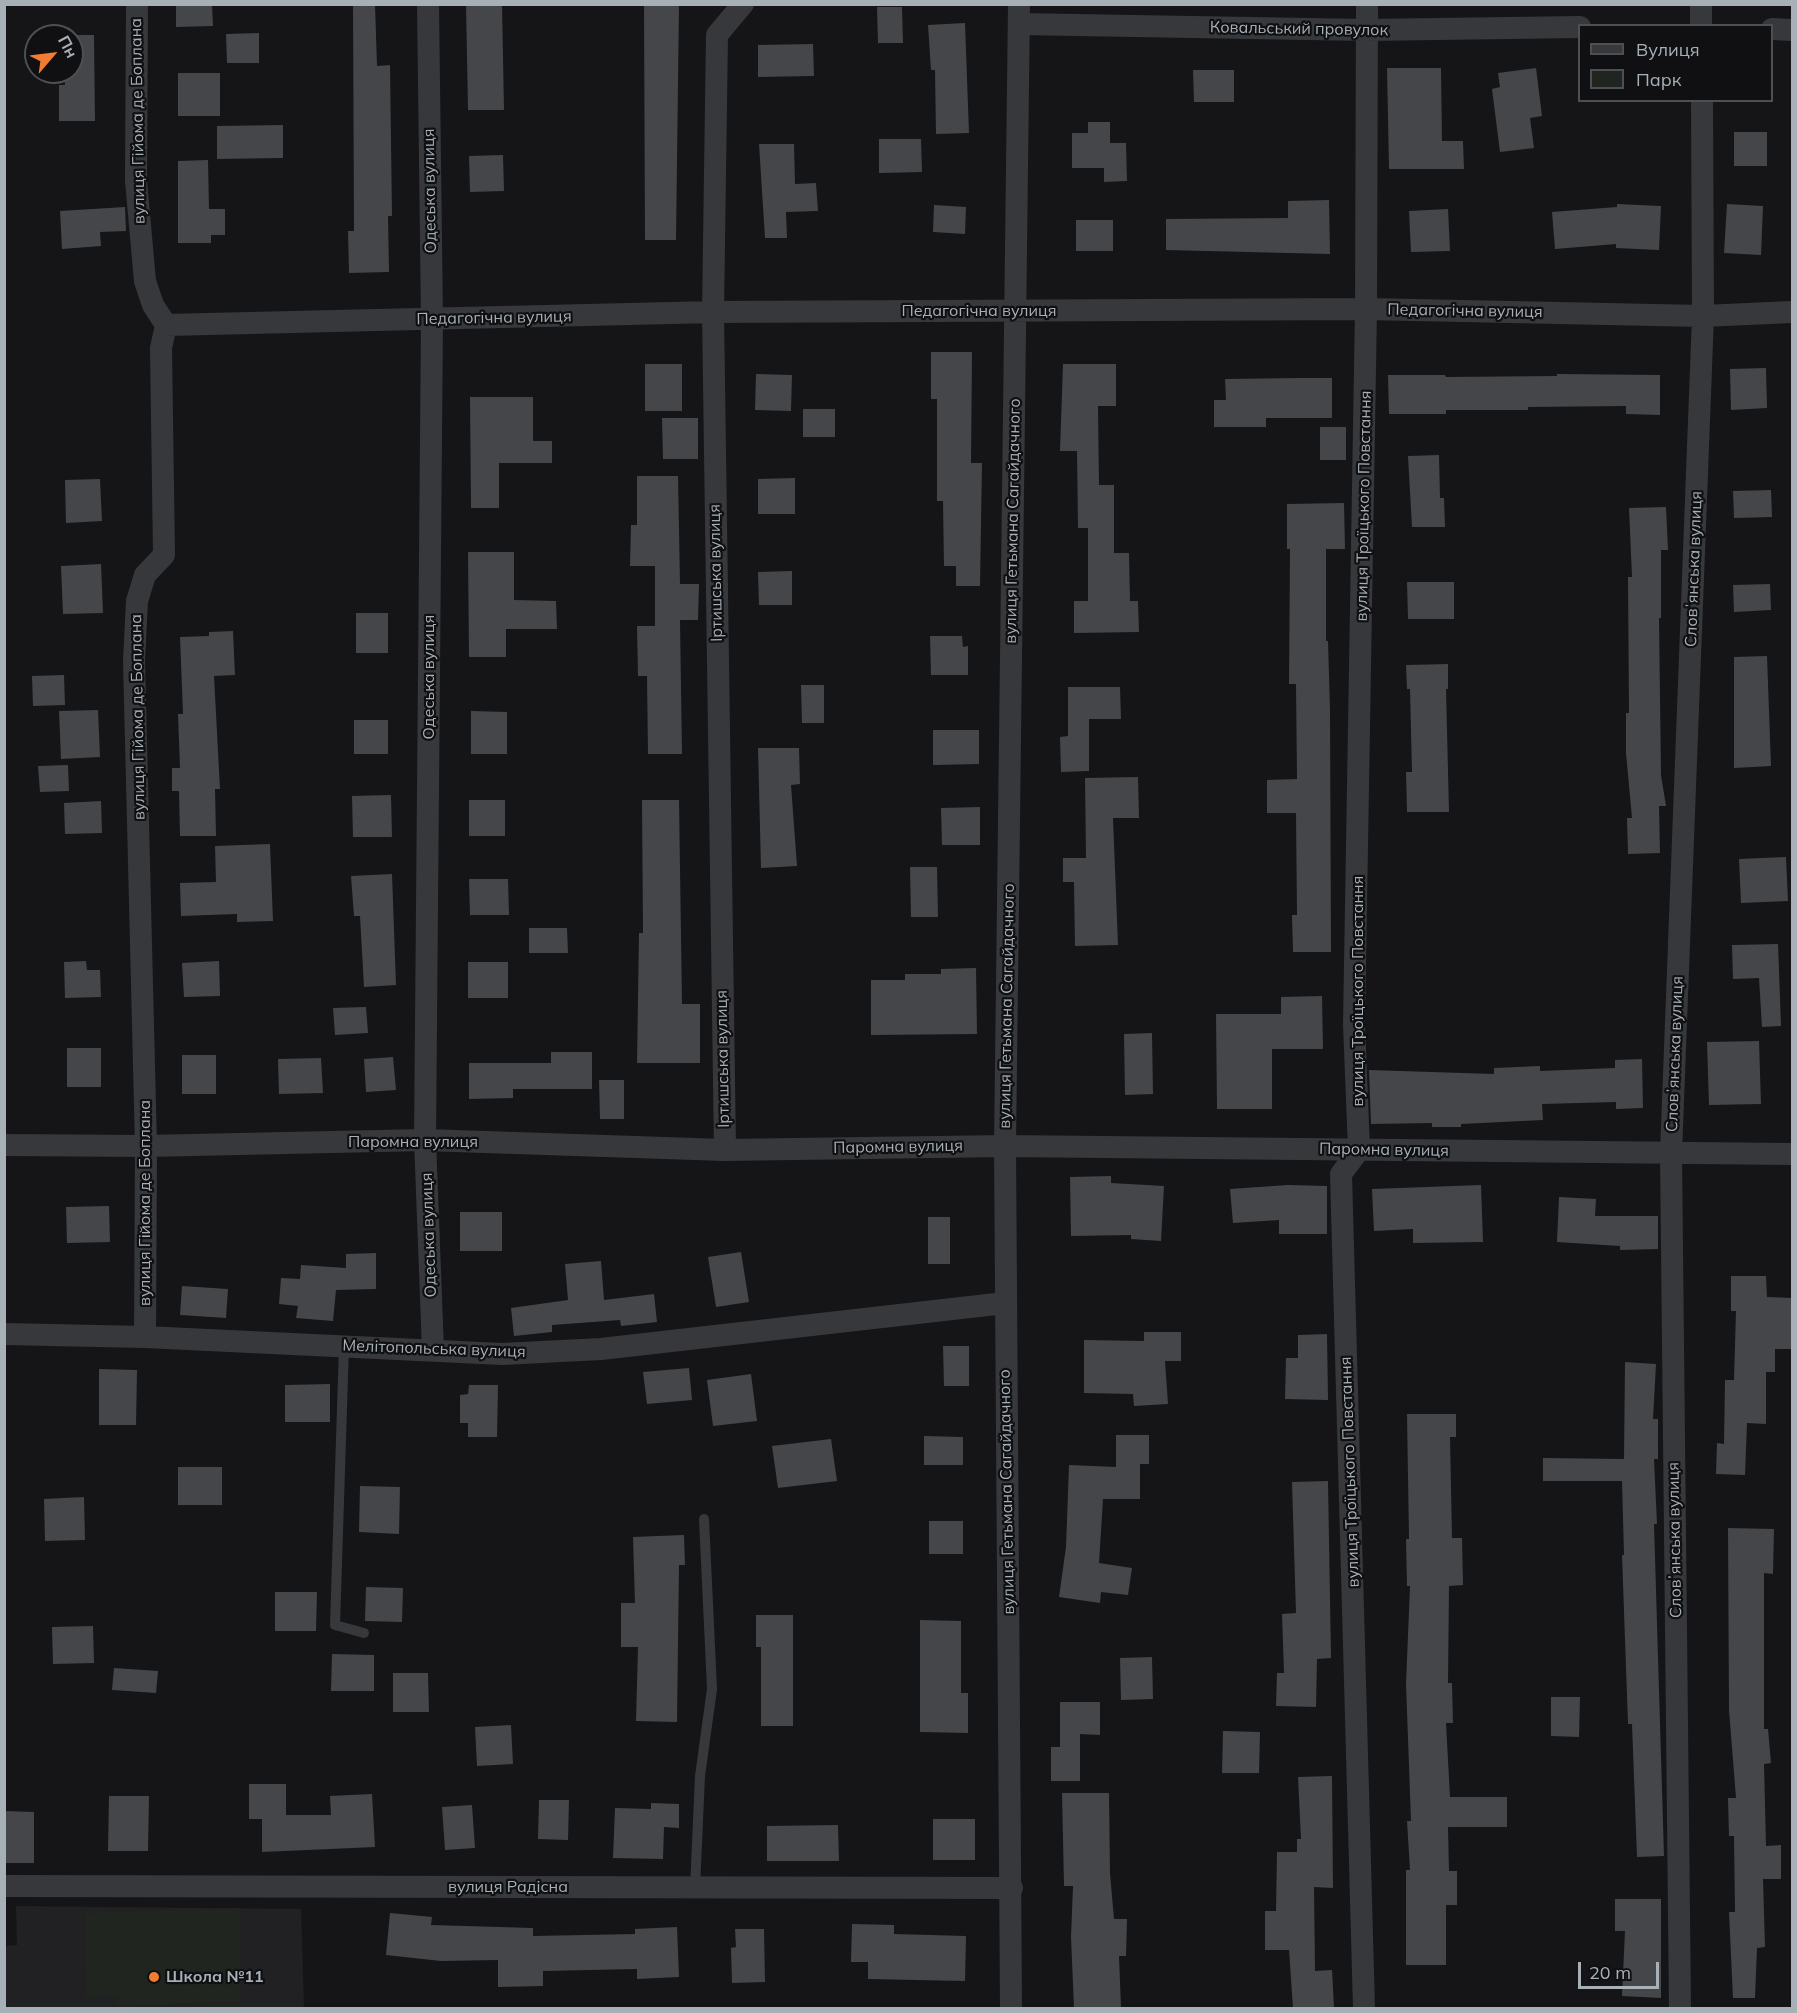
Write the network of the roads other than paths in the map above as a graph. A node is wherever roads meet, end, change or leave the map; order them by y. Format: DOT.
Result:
graph roads {
  1 [pos="137,4"];
  2 [pos="428,4"];
  3 [pos="743,4"];
  4 [pos="1366,4"];
  5 [pos="1701,4"];
  6 [pos="1019,14"];
  7 [pos="1701,24"];
  8 [pos="1578,27"];
  9 [pos="1773,29"];
  10 [pos="1366,30"];
  11 [pos="1792,30"];
  12 [pos="1702,102"];
  13 [pos="1366,309"];
  14 [pos="1015,311"];
  15 [pos="713,312"];
  16 [pos="1792,312"];
  17 [pos="1704,316"];
  18 [pos="432,320"];
  19 [pos="166,324"];
  20 [pos="425,1140"];
  21 [pos="4,1145"];
  22 [pos="146,1146"];
  23 [pos="1005,1146"];
  24 [pos="725,1150"];
  25 [pos="1359,1150"];
  26 [pos="1671,1154"];
  27 [pos="1792,1154"];
  28 [pos="1005,1303"];
  29 [pos="4,1334"];
  30 [pos="145,1337"];
  31 [pos="344,1346"];
  32 [pos="433,1350"];
  33 [pos="704,1518"];
  34 [pos="364,1633"];
  35 [pos="4,1886"];
  36 [pos="695,1888"];
  37 [pos="1012,1888"];
  38 [pos="1011,2008"];
  39 [pos="1364,2008"];
  40 [pos="1680,2008"];
  1 -- 19 [label="street, вулиця Гійома де Боплана"];
  2 -- 18 [label="street, Одеська вулиця"];
  3 -- 15 [label="street, Іртишська вулиця"];
  4 -- 10 [label="street, вулиця Троїцького Повстання"];
  5 -- 7 [label="street"];
  6 -- 10 [label="street, Ковальський провулок"];
  6 -- 14 [label="street, вулиця Гетьмана Сагайдачного"];
  8 -- 10 [label="street, Ковальський провулок"];
  9 -- 11 [label="street"];
  10 -- 13 [label="street, вулиця Троїцького Повстання"];
  12 -- 17 [label="street, Словʼянська вулиця"];
  13 -- 14 [label="street, Педагогічна вулиця"];
  13 -- 17 [label="street, Педагогічна вулиця"];
  13 -- 25 [label="street, вулиця Троїцького Повстання"];
  14 -- 15 [label="street, Педагогічна вулиця"];
  14 -- 23 [label="street, вулиця Гетьмана Сагайдачного"];
  15 -- 18 [label="street, Педагогічна вулиця"];
  15 -- 24 [label="street, Іртишська вулиця"];
  16 -- 17 [label="street, Педагогічна вулиця"];
  17 -- 26 [label="street, Словʼянська вулиця"];
  18 -- 19 [label="street, Педагогічна вулиця"];
  18 -- 20 [label="street, Одеська вулиця"];
  19 -- 22 [label="street, вулиця Гійома де Боплана"];
  20 -- 22 [label="street, Паромна вулиця"];
  20 -- 24 [label="street, Паромна вулиця"];
  20 -- 32 [label="street, Одеська вулиця"];
  21 -- 22 [label="street, Паромна вулиця"];
  22 -- 30 [label="street, вулиця Гійома де Боплана"];
  23 -- 24 [label="street, Паромна вулиця"];
  23 -- 25 [label="street, Паромна вулиця"];
  23 -- 28 [label="street, вулиця Гетьмана Сагайдачного"];
  25 -- 26 [label="street, Паромна вулиця"];
  25 -- 39 [label="street, вулиця Троїцького Повстання"];
  26 -- 27 [label="street, Паромна вулиця"];
  26 -- 40 [label="street, Словʼянська вулиця"];
  28 -- 32 [label="street, Мелітопольська вулиця"];
  28 -- 37 [label="street, вулиця Гетьмана Сагайдачного"];
  29 -- 30 [label="street, Мелітопольська вулиця"];
  30 -- 31 [label="street, Мелітопольська вулиця"];
  31 -- 32 [label="street, Мелітопольська вулиця"];
  31 -- 34 [label="lane"];
  33 -- 36 [label="lane"];
  35 -- 36 [label="street, вулиця Радісна"];
  36 -- 37 [label="street, вулиця Радісна"];
  37 -- 38 [label="street, вулиця Гетьмана Сагайдачного"];
}
